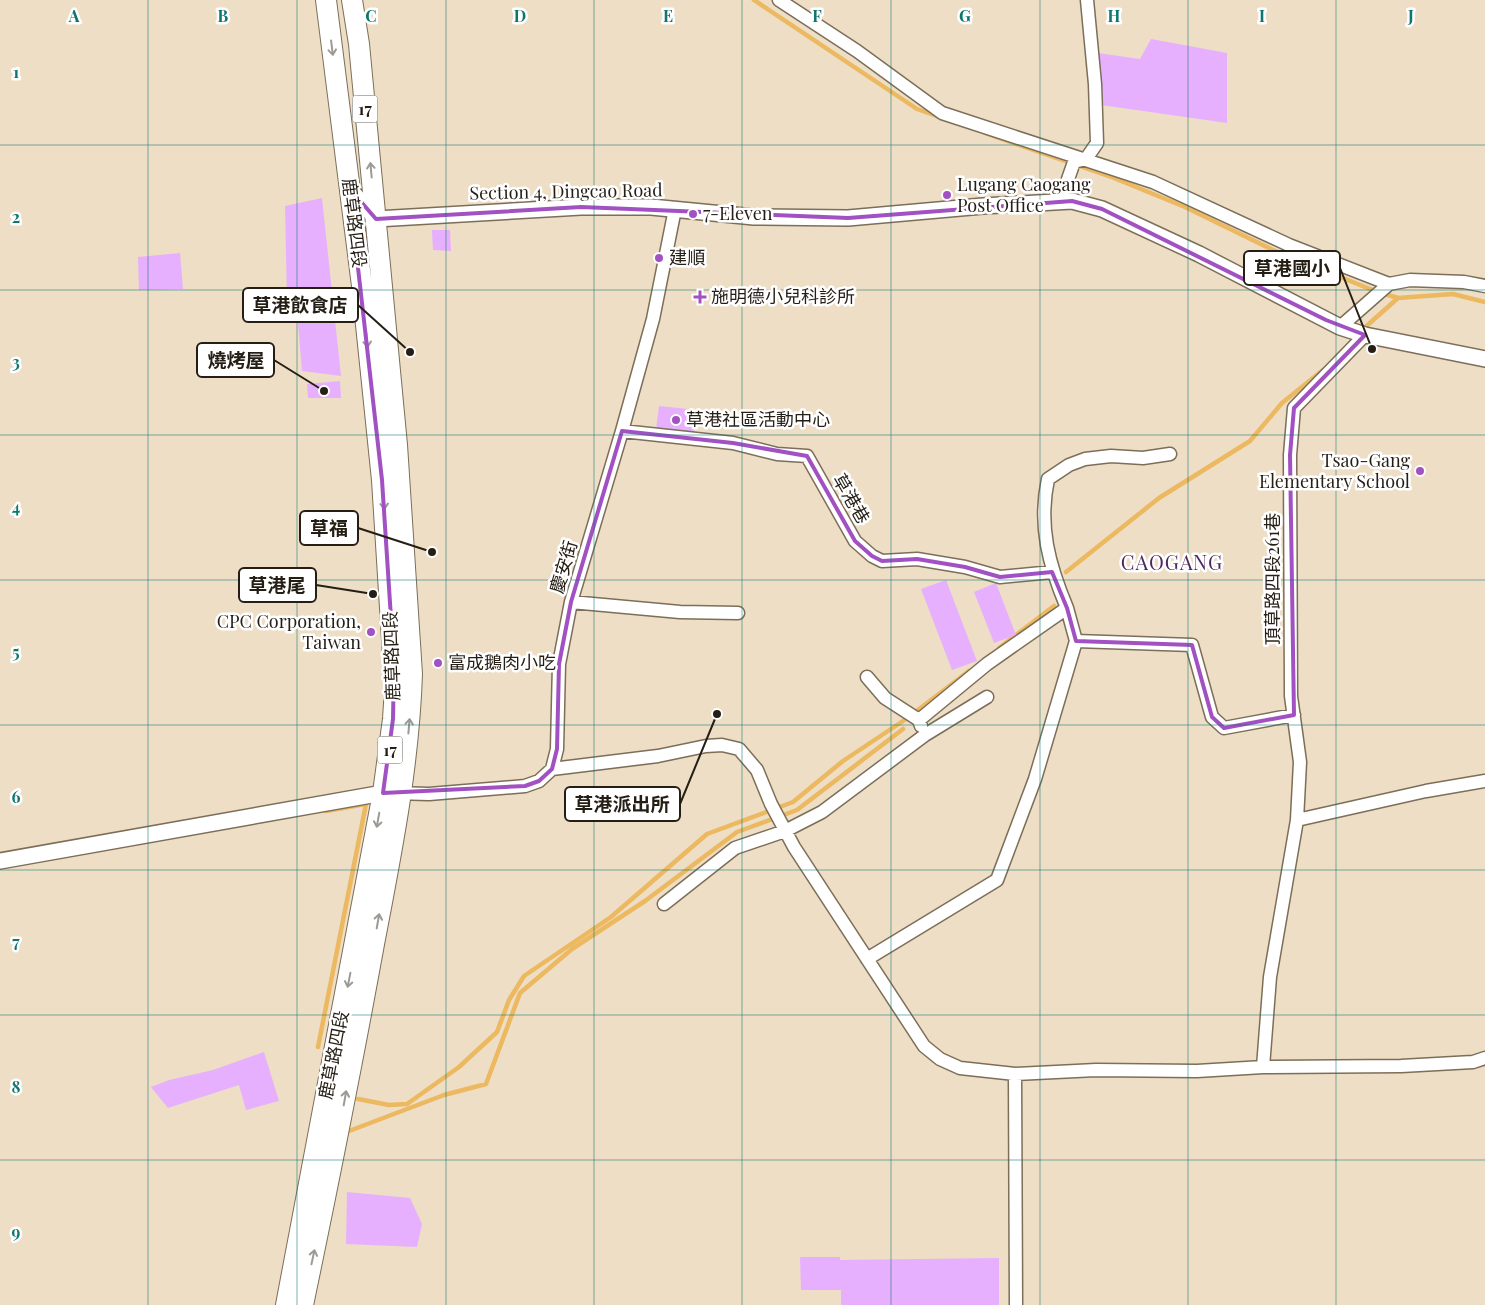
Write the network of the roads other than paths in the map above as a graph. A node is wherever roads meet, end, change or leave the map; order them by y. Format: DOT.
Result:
graph roads {
  1 [pos="326,0"];
  2 [pos="352,0"];
  3 [pos="779,0"];
  4 [pos="1087,0"];
  5 [pos="1086,159"];
  6 [pos="349,188"];
  7 [pos="1060,202"];
  8 [pos="675,209"];
  9 [pos="376,219"];
  10 [pos="1389,284"];
  11 [pos="1485,286"];
  12 [pos="1340,327"];
  13 [pos="1365,335"];
  14 [pos="1485,359"];
  15 [pos="622,431"];
  16 [pos="1170,454"];
  17 [pos="1052,572"];
  18 [pos="571,602"];
  19 [pos="1067,608"];
  20 [pos="738,613"];
  21 [pos="1076,641"];
  22 [pos="867,677"];
  23 [pos="987,697"];
  24 [pos="1294,715"];
  25 [pos="919,720"];
  26 [pos="925,735"];
  27 [pos="552,769"];
  28 [pos="1485,781"];
  29 [pos="393,793"];
  30 [pos="1297,820"];
  31 [pos="783,827"];
  32 [pos="0,861"];
  33 [pos="664,904"];
  34 [pos="867,959"];
  35 [pos="1485,1058"];
  36 [pos="1263,1067"];
  37 [pos="1015,1074"];
  38 [pos="286,1305"];
  39 [pos="303,1305"];
  40 [pos="1016,1305"];
  1 -- 6 [label="main road, 鹿草路四段 / 17, one-way"];
  9 -- 2 [label="main road, 鹿草路四段 / 17, one-way"];
  3 -- 5 [label="street"];
  4 -- 5 [label="street"];
  5 -- 7 [label="street"];
  5 -- 10 [label="street"];
  6 -- 9 [label="street"];
  6 -- 29 [label="main road, 鹿草路四段 / 17, one-way"];
  7 -- 8 [label="street, Section 4, Dingcao Road"];
  7 -- 12 [label="street, Section 4, Dingcao Road"];
  8 -- 9 [label="street, Section 4, Dingcao Road"];
  8 -- 15 [label="street, 慶安街"];
  29 -- 9 [label="main road, 鹿草路四段 / 17, one-way"];
  10 -- 11 [label="street"];
  10 -- 12 [label="street"];
  12 -- 13 [label="street, Section 4, Dingcao Road"];
  13 -- 14 [label="street, Section 4, Dingcao Road"];
  13 -- 24 [label="street, 頂草路四段261巷"];
  15 -- 17 [label="street, 草港巷"];
  15 -- 18 [label="street, 慶安街"];
  16 -- 17 [label="street"];
  17 -- 19 [label="street"];
  18 -- 20 [label="street"];
  18 -- 27 [label="street, 慶安街"];
  19 -- 21 [label="street"];
  19 -- 25 [label="street"];
  21 -- 24 [label="street"];
  21 -- 34 [label="street"];
  22 -- 25 [label="street"];
  23 -- 26 [label="street"];
  24 -- 30 [label="street, 頂草路四段261巷"];
  25 -- 26 [label="street"];
  26 -- 31 [label="street"];
  27 -- 29 [label="street"];
  27 -- 31 [label="street"];
  28 -- 30 [label="street"];
  29 -- 32 [label="street"];
  29 -- 38 [label="main road, 鹿草路四段 / 17, one-way"];
  39 -- 29 [label="main road, 鹿草路四段 / 17, one-way"];
  30 -- 36 [label="street, 頂草路四段261巷"];
  31 -- 33 [label="street"];
  31 -- 34 [label="street"];
  34 -- 37 [label="street"];
  35 -- 36 [label="street"];
  36 -- 37 [label="street"];
  37 -- 40 [label="street"];
}
